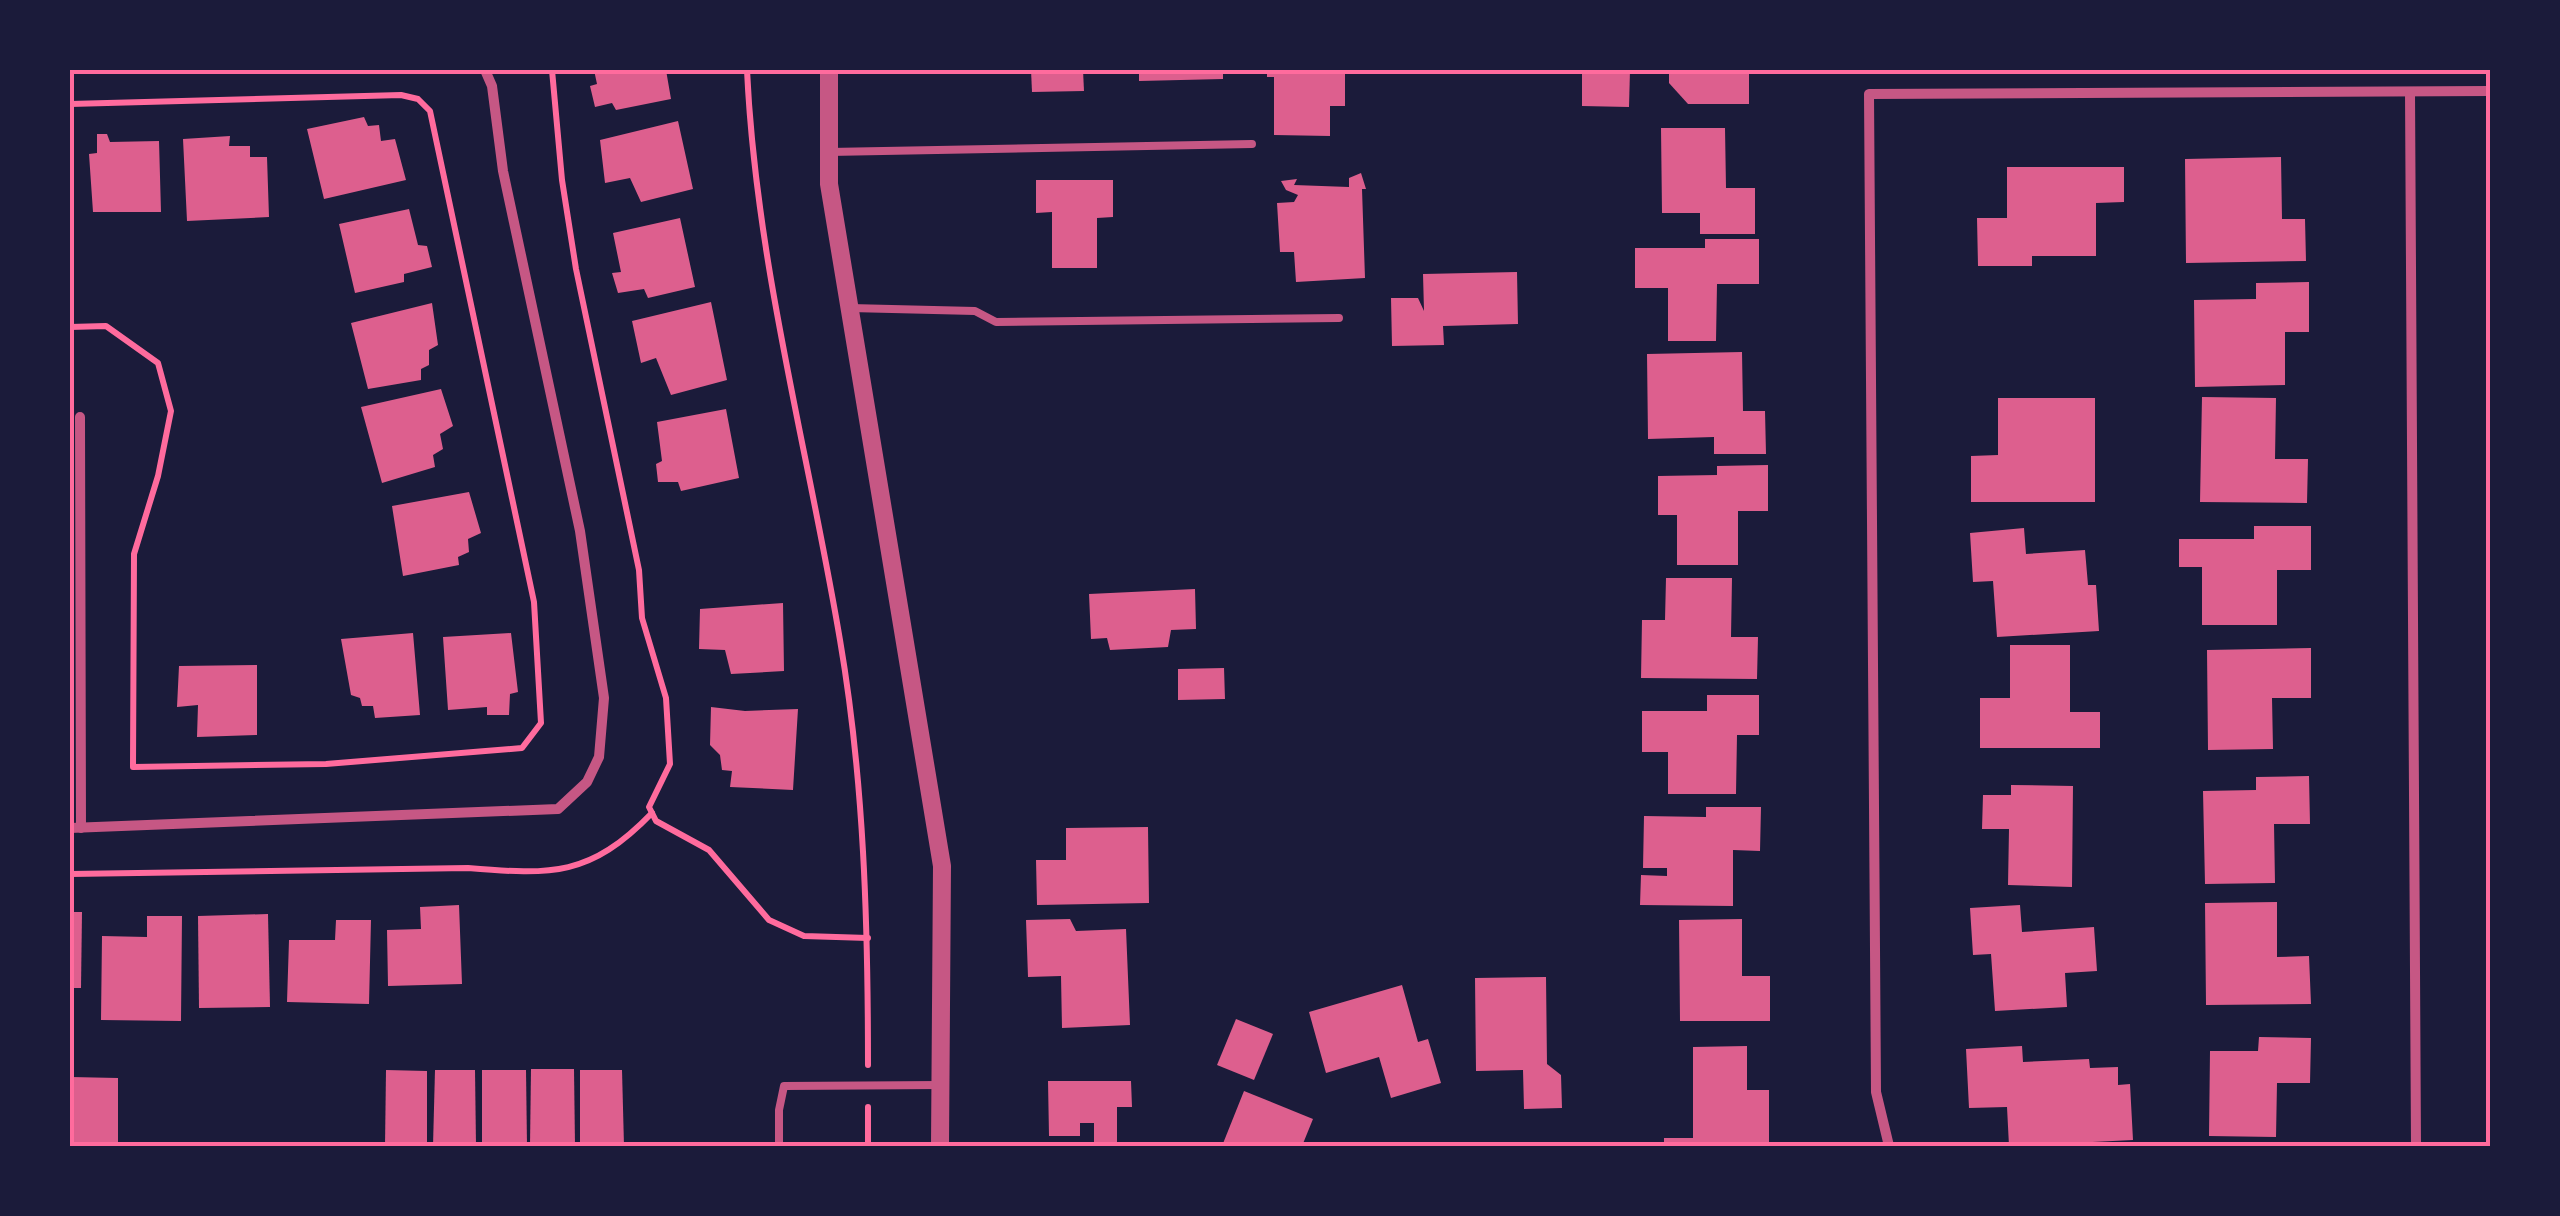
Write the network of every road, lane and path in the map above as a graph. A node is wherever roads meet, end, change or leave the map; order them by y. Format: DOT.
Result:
graph roads {
  1 [pos="485,70"];
  2 [pos="552,70"];
  3 [pos="747,70"];
  4 [pos="828,70"];
  5 [pos="2410,92"];
  6 [pos="2490,92"];
  7 [pos="70,104"];
  8 [pos="1252,144"];
  9 [pos="829,152"];
  10 [pos="850,308"];
  11 [pos="1339,318"];
  12 [pos="70,327"];
  13 [pos="80,417"];
  14 [pos="652,814"];
  15 [pos="75,828"];
  16 [pos="70,874"];
  17 [pos="868,938"];
  18 [pos="940,1085"];
  19 [pos="868,1086"];
  20 [pos="780,1146"];
  21 [pos="868,1146"];
  22 [pos="940,1146"];
  23 [pos="1889,1146"];
  24 [pos="2416,1146"];
  1 -- 15 [label="street"];
  2 -- 14 [label="path"];
  3 -- 17 [label="path"];
  4 -- 9 [label="street"];
  5 -- 6 [label="street"];
  5 -- 23 [label="street"];
  5 -- 24 [label="street"];
  7 -- 12 [label="path"];
  8 -- 9 [label="lane"];
  9 -- 10 [label="street"];
  10 -- 11 [label="lane"];
  10 -- 18 [label="street"];
  13 -- 15 [label="street"];
  14 -- 16 [label="path"];
  14 -- 17 [label="path"];
  17 -- 19 [label="path"];
  18 -- 19 [label="lane"];
  18 -- 22 [label="street"];
  19 -- 20 [label="lane"];
  19 -- 21 [label="path"];
}
